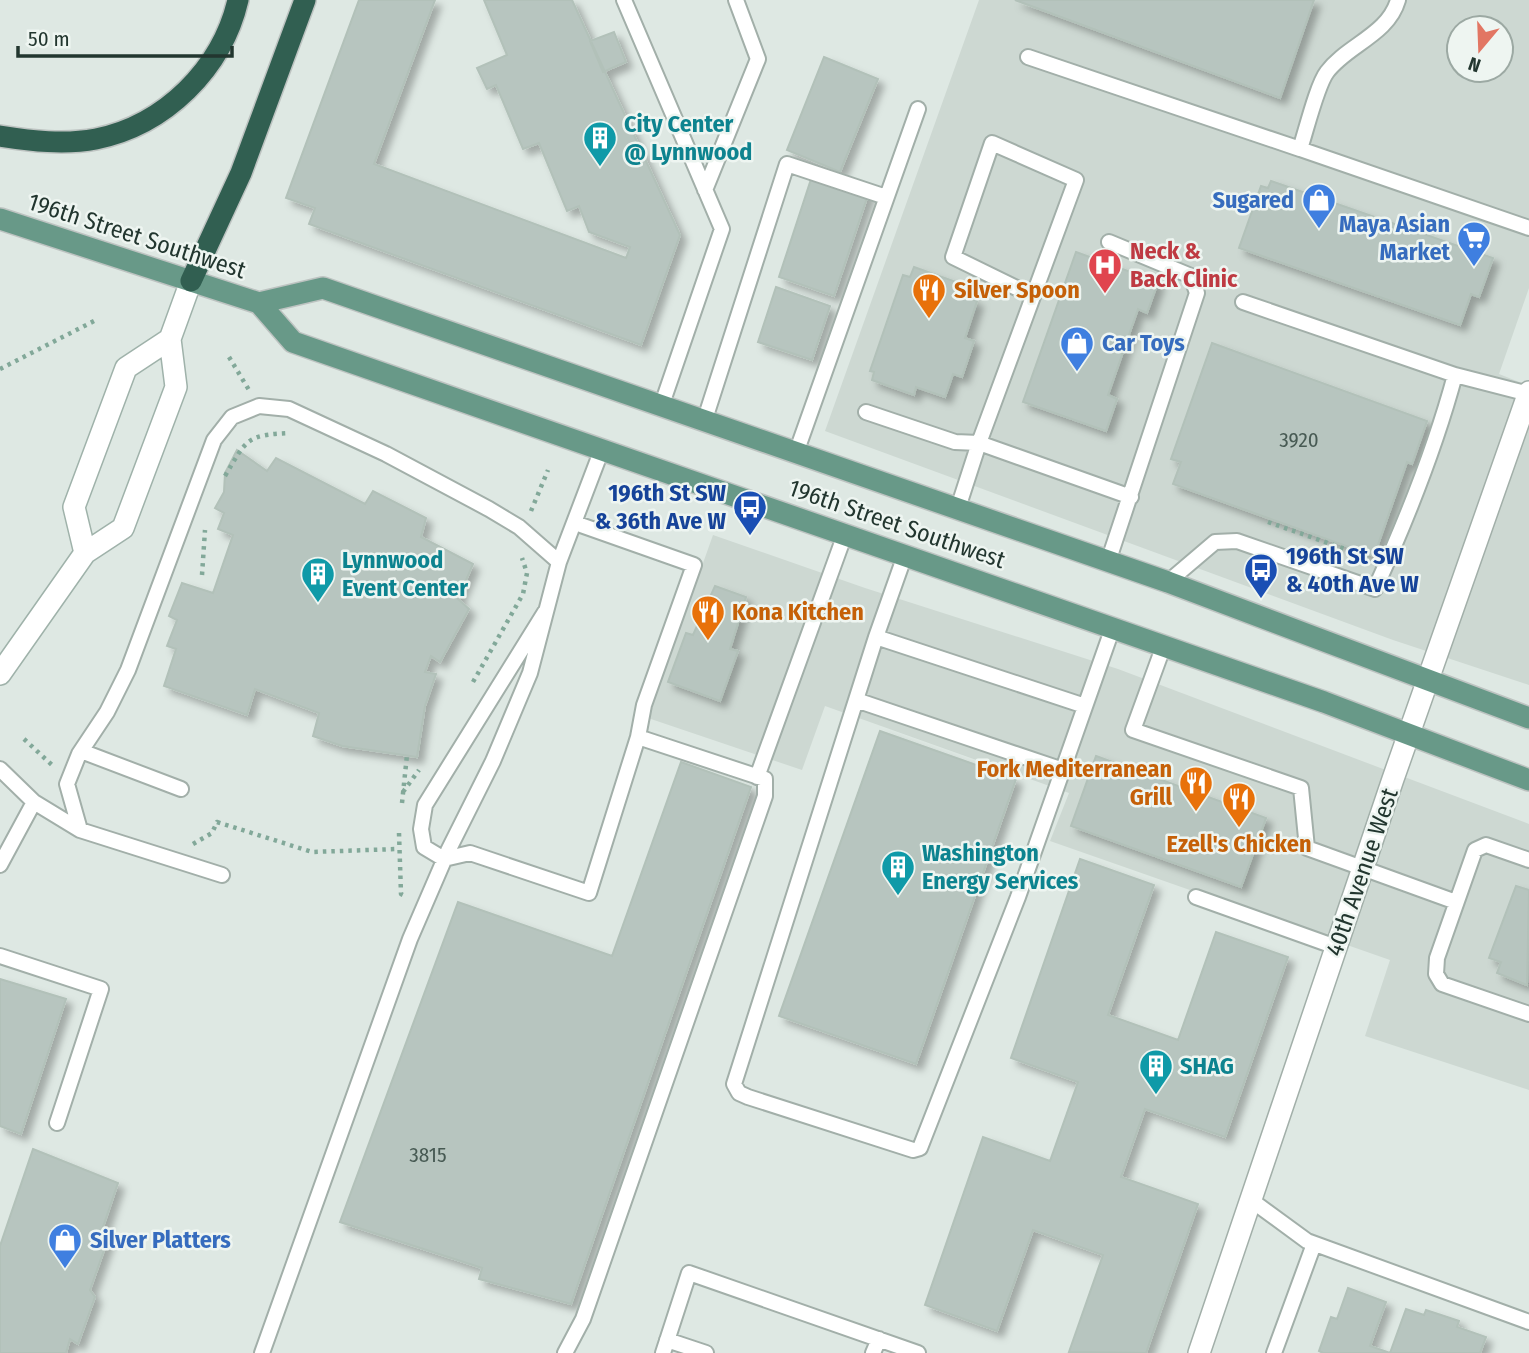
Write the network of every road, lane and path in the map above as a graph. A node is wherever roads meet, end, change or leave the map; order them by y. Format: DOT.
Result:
graph roads {
  1 [pos="238,0"];
  2 [pos="305,0"];
  3 [pos="736,0"];
  4 [pos="1398,0"];
  5 [pos="626,1"];
  6 [pos="1028,57"];
  7 [pos="918,109"];
  8 [pos="0,136"];
  9 [pos="1300,149"];
  10 [pos="705,190"];
  11 [pos="886,197"];
  12 [pos="0,219"];
  13 [pos="1529,228"];
  14 [pos="1109,242"];
  15 [pos="191,281"];
  16 [pos="1033,296"];
  17 [pos="1243,302"];
  18 [pos="258,303"];
  19 [pos="96,320"];
  20 [pos="170,339"];
  21 [pos="0,369"];
  22 [pos="1455,375"];
  23 [pos="1529,393"];
  24 [pos="661,407"];
  25 [pos="866,412"];
  26 [pos="704,422"];
  27 [pos="301,439"];
  28 [pos="979,443"];
  29 [pos="602,449"];
  30 [pos="796,453"];
  31 [pos="220,484"];
  32 [pos="1131,497"];
  33 [pos="958,508"];
  34 [pos="209,518"];
  35 [pos="1268,522"];
  36 [pos="575,523"];
  37 [pos="845,534"];
  38 [pos="519,549"];
  39 [pos="85,553"];
  40 [pos="905,555"];
  41 [pos="1377,560"];
  42 [pos="559,562"];
  43 [pos="1108,562"];
  44 [pos="202,575"];
  45 [pos="1168,582"];
  46 [pos="545,612"];
  47 [pos="1113,627"];
  48 [pos="876,637"];
  49 [pos="1164,645"];
  50 [pos="0,674"];
  51 [pos="1427,679"];
  52 [pos="472,685"];
  53 [pos="856,700"];
  54 [pos="1085,706"];
  55 [pos="1529,718"];
  56 [pos="1409,733"];
  57 [pos="638,737"];
  58 [pos="24,739"];
  59 [pos="81,751"];
  60 [pos="426,760"];
  61 [pos="0,769"];
  62 [pos="1063,770"];
  63 [pos="70,776"];
  64 [pos="757,776"];
  65 [pos="1529,780"];
  66 [pos="181,789"];
  67 [pos="403,792"];
  68 [pos="34,802"];
  69 [pos="80,830"];
  70 [pos="182,847"];
  71 [pos="397,849"];
  72 [pos="444,859"];
  73 [pos="1529,860"];
  74 [pos="0,865"];
  75 [pos="1363,869"];
  76 [pos="222,875"];
  77 [pos="1196,897"];
  78 [pos="1456,902"];
  79 [pos="1336,947"];
  80 [pos="0,956"];
  81 [pos="1529,1014"];
  82 [pos="57,1123"];
  83 [pos="1251,1200"];
  84 [pos="1314,1244"];
  85 [pos="1529,1322"];
  86 [pos="665,1346"];
  87 [pos="876,1346"];
  88 [pos="262,1353"];
  89 [pos="565,1353"];
  90 [pos="706,1353"];
  91 [pos="918,1353"];
  92 [pos="1199,1353"];
  93 [pos="1274,1353"];
  1 -- 8 [label="highway"];
  2 -- 15 [label="highway"];
  3 -- 10 [label="lane"];
  4 -- 9 [label="lane"];
  5 -- 10 [label="lane"];
  6 -- 9 [label="lane"];
  7 -- 11 [label="lane"];
  9 -- 13 [label="lane"];
  10 -- 24 [label="lane"];
  11 -- 26 [label="lane"];
  11 -- 30 [label="lane"];
  12 -- 15 [label="main road, 196th Street Southwest"];
  14 -- 32 [label="lane"];
  15 -- 18 [label="main road, 196th Street Southwest"];
  15 -- 20 [label="street"];
  16 -- 16 [label="lane"];
  16 -- 28 [label="lane"];
  17 -- 22 [label="lane"];
  18 -- 24 [label="main road, 196th Street Southwest"];
  18 -- 29 [label="main road, 196th Street Southwest"];
  19 -- 21 [label="path"];
  20 -- 39 [label="street"];
  20 -- 39 [label="street"];
  22 -- 23 [label="lane"];
  22 -- 45 [label="lane"];
  23 -- 51 [label="street, 40th Avenue West"];
  24 -- 26 [label="main road, 196th Street Southwest"];
  25 -- 28 [label="lane"];
  26 -- 30 [label="main road, 196th Street Southwest"];
  27 -- 31 [label="path"];
  28 -- 32 [label="lane"];
  28 -- 33 [label="lane"];
  29 -- 36 [label="lane"];
  29 -- 37 [label="main road, 196th Street Southwest"];
  30 -- 33 [label="main road, 196th Street Southwest"];
  32 -- 43 [label="lane"];
  33 -- 43 [label="main road, 196th Street Southwest"];
  34 -- 44 [label="path"];
  35 -- 41 [label="path"];
  36 -- 42 [label="lane"];
  36 -- 57 [label="lane"];
  37 -- 40 [label="main road, 196th Street Southwest"];
  37 -- 64 [label="lane"];
  38 -- 52 [label="path"];
  39 -- 50 [label="street"];
  40 -- 47 [label="main road, 196th Street Southwest"];
  40 -- 48 [label="lane"];
  42 -- 46 [label="lane"];
  42 -- 59 [label="lane"];
  43 -- 45 [label="main road, 196th Street Southwest"];
  45 -- 51 [label="main road, 196th Street Southwest"];
  46 -- 72 [label="lane"];
  46 -- 72 [label="lane"];
  47 -- 49 [label="main road, 196th Street Southwest"];
  47 -- 54 [label="lane"];
  48 -- 53 [label="lane"];
  48 -- 54 [label="lane"];
  49 -- 56 [label="main road, 196th Street Southwest"];
  49 -- 75 [label="lane"];
  51 -- 55 [label="main road, 196th Street Southwest"];
  51 -- 56 [label="street, 40th Avenue West"];
  53 -- 62 [label="lane"];
  53 -- 62 [label="lane"];
  54 -- 62 [label="lane"];
  56 -- 65 [label="main road, 196th Street Southwest"];
  56 -- 75 [label="street, 40th Avenue West"];
  57 -- 64 [label="lane"];
  57 -- 72 [label="lane"];
  58 -- 63 [label="path"];
  59 -- 63 [label="lane"];
  59 -- 66 [label="lane"];
  60 -- 67 [label="path"];
  61 -- 68 [label="lane"];
  63 -- 69 [label="lane"];
  64 -- 89 [label="lane"];
  68 -- 69 [label="lane"];
  68 -- 74 [label="lane"];
  69 -- 76 [label="lane"];
  70 -- 71 [label="path"];
  72 -- 88 [label="lane"];
  73 -- 78 [label="lane"];
  75 -- 78 [label="lane"];
  75 -- 79 [label="street, 40th Avenue West"];
  77 -- 79 [label="lane"];
  78 -- 81 [label="lane"];
  79 -- 83 [label="street, 40th Avenue West"];
  80 -- 82 [label="lane"];
  83 -- 84 [label="lane"];
  83 -- 92 [label="street, 40th Avenue West"];
  84 -- 85 [label="lane"];
  84 -- 93 [label="lane"];
  86 -- 87 [label="lane"];
  86 -- 90 [label="lane"];
  87 -- 91 [label="lane"];
}
